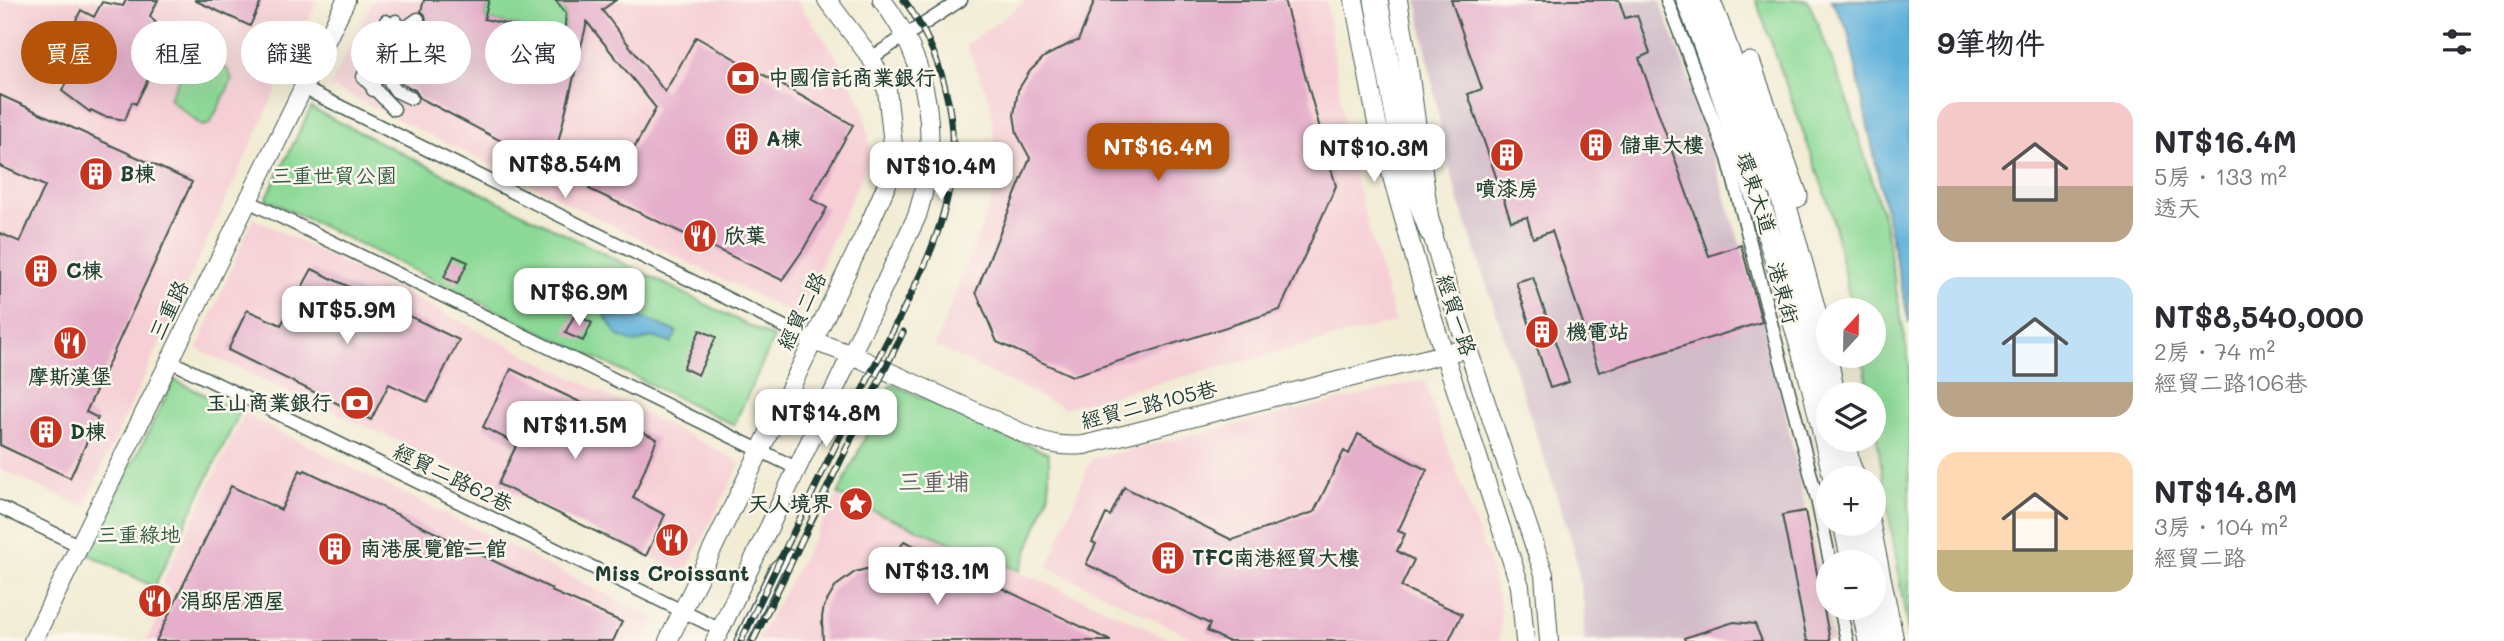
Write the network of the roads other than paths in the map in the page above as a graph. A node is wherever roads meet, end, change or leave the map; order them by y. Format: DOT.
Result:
graph roads {
  1 [pos="346,0"];
  2 [pos="827,0"];
  3 [pos="882,0"];
  4 [pos="961,0"];
  5 [pos="1354,0"];
  6 [pos="1377,0"];
  7 [pos="1398,0"];
  8 [pos="1667,0"];
  9 [pos="1688,0"];
  10 [pos="1707,0"];
  11 [pos="1725,0"];
  12 [pos="418,19"];
  13 [pos="409,21"];
  14 [pos="907,37"];
  15 [pos="872,58"];
  16 [pos="374,84"];
  17 [pos="380,84"];
  18 [pos="381,84"];
  19 [pos="303,88"];
  20 [pos="380,88"];
  21 [pos="411,98"];
  22 [pos="394,109"];
  23 [pos="248,201"];
  24 [pos="1431,231"];
  25 [pos="1823,298"];
  26 [pos="813,341"];
  27 [pos="1468,348"];
  28 [pos="850,354"];
  29 [pos="1445,354"];
  30 [pos="170,361"];
  31 [pos="1821,382"];
  32 [pos="1822,382"];
  33 [pos="760,450"];
  34 [pos="796,468"];
  35 [pos="0,507"];
  36 [pos="1871,536"];
  37 [pos="80,546"];
  38 [pos="1828,550"];
  39 [pos="789,556"];
  40 [pos="682,611"];
  41 [pos="1843,620"];
  42 [pos="1866,620"];
  43 [pos="718,635"];
  44 [pos="33,641"];
  45 [pos="667,641"];
  46 [pos="741,641"];
  47 [pos="1525,641"];
  48 [pos="1549,641"];
  49 [pos="1847,641"];
  50 [pos="1870,641"];
  51 [pos="1892,641"];
  1 -- 19 [label="street, 三重路"];
  2 -- 15 [label="street, 經貿二路"];
  3 -- 14 [label="street"];
  4 -- 14 [label="street"];
  5 -- 29 [label="street, 經貿一路"];
  6 -- 24 [label="highway"];
  7 -- 24 [label="street, 經貿一路"];
  8 -- 38 [label="street, 港東街"];
  9 -- 31 [label="highway, 環東大道"];
  10 -- 32 [label="highway"];
  11 -- 25 [label="highway, 環東大道"];
  12 -- 13 [label="street"];
  14 -- 15 [label="street"];
  14 -- 28 [label="street"];
  15 -- 26 [label="street, 經貿二路"];
  16 -- 20 [label="street"];
  17 -- 20 [label="street"];
  18 -- 20 [label="street"];
  19 -- 23 [label="street, 三重路"];
  19 -- 26 [label="street"];
  20 -- 21 [label="street"];
  20 -- 22 [label="street"];
  23 -- 30 [label="street, 三重路"];
  23 -- 33 [label="street"];
  24 -- 27 [label="street, 經貿一路"];
  26 -- 28 [label="street, 經貿二路105巷"];
  26 -- 33 [label="street, 經貿二路"];
  27 -- 29 [label="street, 經貿二路105巷"];
  27 -- 48 [label="street, 經貿一路"];
  28 -- 29 [label="street, 經貿二路105巷"];
  28 -- 34 [label="street"];
  29 -- 47 [label="street, 經貿一路"];
  30 -- 37 [label="street, 三重路"];
  30 -- 40 [label="street, 經貿二路62巷"];
  33 -- 34 [label="street"];
  33 -- 40 [label="street, 經貿二路"];
  34 -- 43 [label="street"];
  35 -- 37 [label="street"];
  36 -- 51 [label="highway"];
  37 -- 44 [label="street, 三重路"];
  39 -- 46 [label="street"];
  40 -- 43 [label="street, 經貿二路62巷"];
  40 -- 45 [label="street, 經貿二路"];
  41 -- 49 [label="street"];
  42 -- 50 [label="highway"];
}
